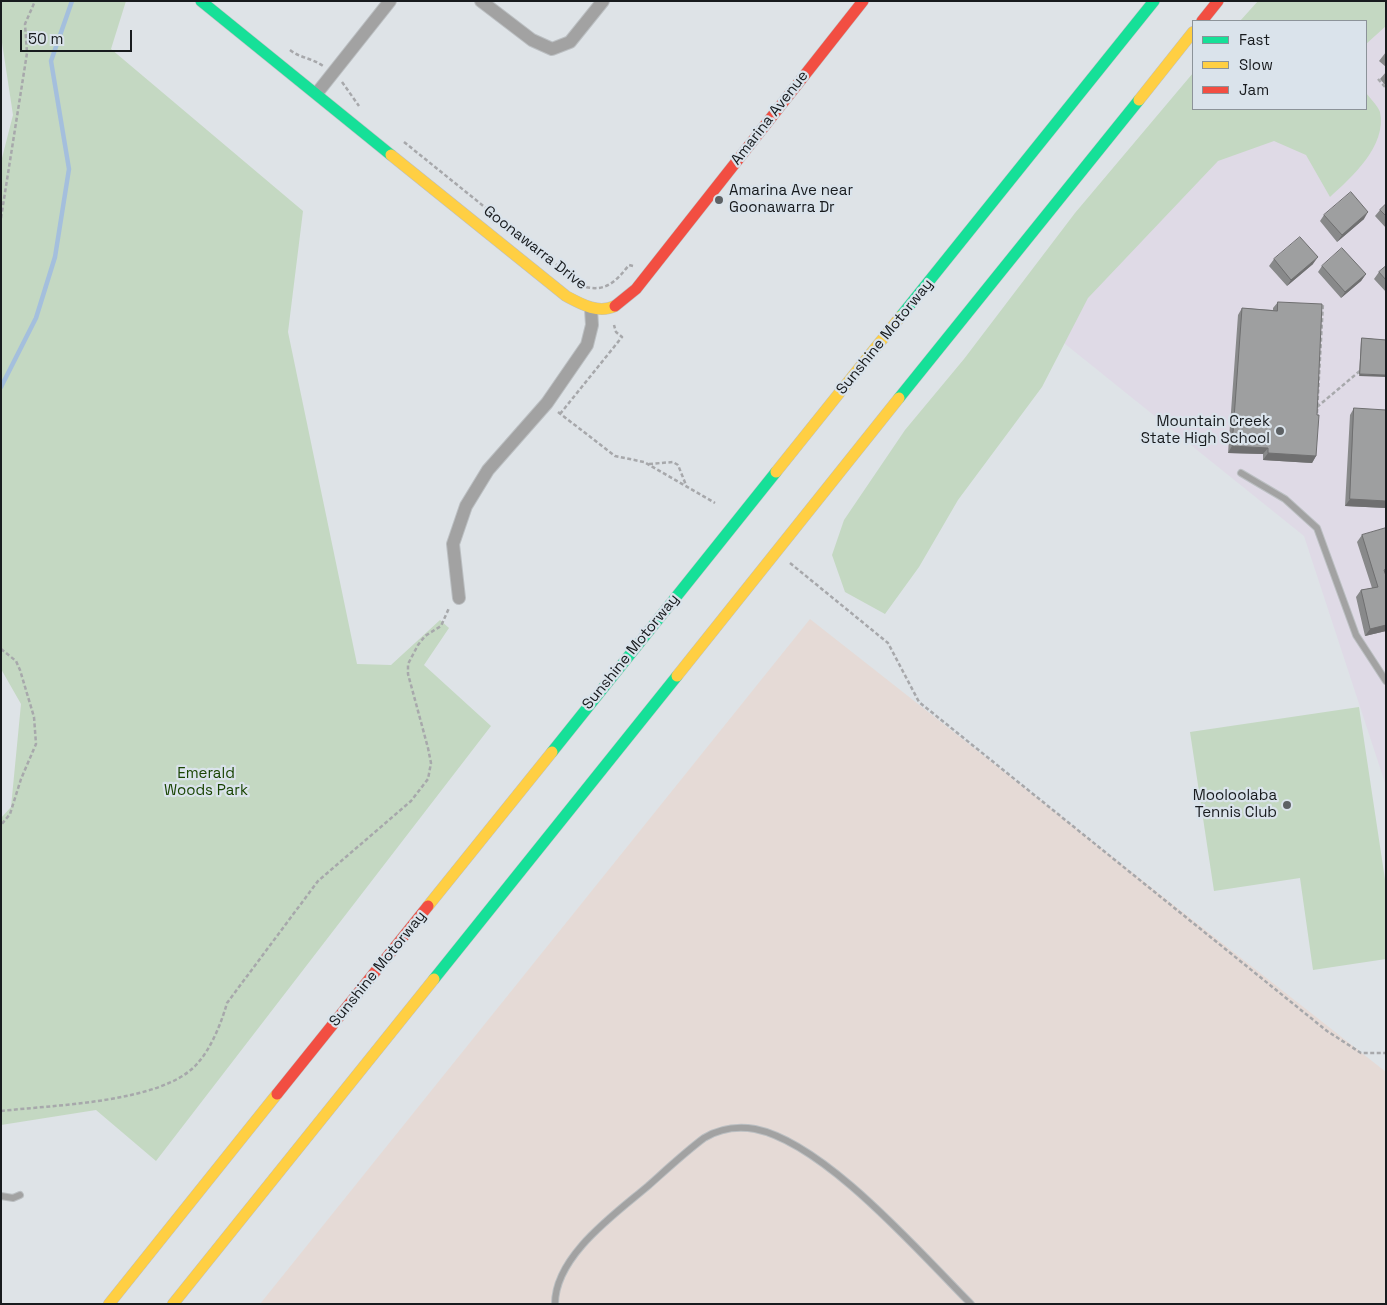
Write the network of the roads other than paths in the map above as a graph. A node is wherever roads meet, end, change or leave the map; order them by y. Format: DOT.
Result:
graph roads {
  1 [pos="201,1"];
  2 [pos="390,1"];
  3 [pos="482,1"];
  4 [pos="603,1"];
  5 [pos="863,1"];
  6 [pos="1154,1"];
  7 [pos="1218,1"];
  8 [pos="1203,20"];
  9 [pos="1192,33"];
  10 [pos="317,93"];
  11 [pos="591,309"];
  12 [pos="1241,472"];
  13 [pos="459,598"];
  14 [pos="1386,681"];
  15 [pos="20,1195"];
  16 [pos="1,1196"];
  17 [pos="109,1304"];
  18 [pos="172,1304"];
  19 [pos="555,1304"];
  20 [pos="971,1304"];
  1 -- 10 [label="main road, Goonawarra Drive"];
  2 -- 10 [label="street"];
  3 -- 4 [label="street"];
  5 -- 11 [label="main road, Amarina Avenue"];
  6 -- 17 [label="main road, Sunshine Motorway"];
  7 -- 8 [label="main road"];
  9 -- 18 [label="main road"];
  10 -- 11 [label="main road, Goonawarra Drive"];
  11 -- 13 [label="street, Goonawarra Drive"];
  12 -- 14 [label="lane"];
  15 -- 16 [label="lane"];
  19 -- 20 [label="lane"];
}
